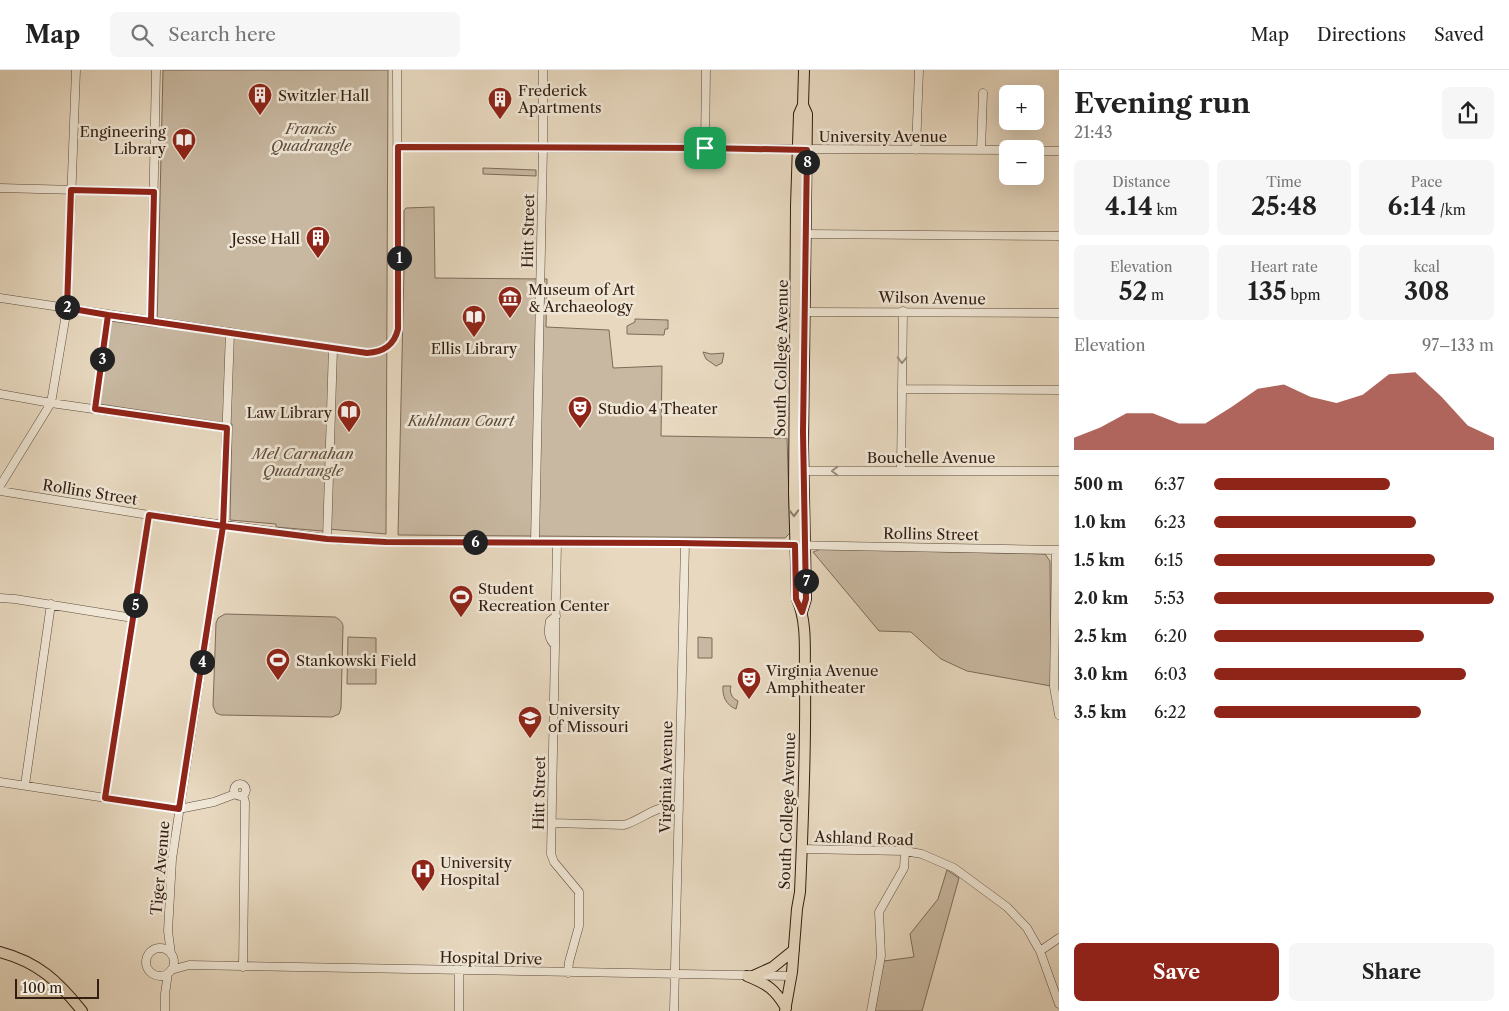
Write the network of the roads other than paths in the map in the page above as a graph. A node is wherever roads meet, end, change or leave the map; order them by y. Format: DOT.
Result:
graph roads {
  1 [pos="76,70"];
  2 [pos="156,70"];
  3 [pos="397,70"];
  4 [pos="543,70"];
  5 [pos="706,70"];
  6 [pos="804,70"];
  7 [pos="919,70"];
  8 [pos="983,93"];
  9 [pos="398,147"];
  10 [pos="543,148"];
  11 [pos="705,148"];
  12 [pos="802,149"];
  13 [pos="916,150"];
  14 [pos="981,150"];
  15 [pos="999,150"];
  16 [pos="1044,151"];
  17 [pos="1059,151"];
  18 [pos="0,188"];
  19 [pos="71,190"];
  20 [pos="154,192"];
  21 [pos="806,234"];
  22 [pos="1059,236"];
  23 [pos="0,298"];
  24 [pos="67,308"];
  25 [pos="903,311"];
  26 [pos="805,312"];
  27 [pos="1059,313"];
  28 [pos="108,315"];
  29 [pos="151,321"];
  30 [pos="230,332"];
  31 [pos="333,348"];
  32 [pos="902,389"];
  33 [pos="1059,390"];
  34 [pos="0,394"];
  35 [pos="51,403"];
  36 [pos="95,409"];
  37 [pos="227,428"];
  38 [pos="901,470"];
  39 [pos="803,471"];
  40 [pos="1059,471"];
  41 [pos="0,486"];
  42 [pos="0,491"];
  43 [pos="149,515"];
  44 [pos="223,526"];
  45 [pos="327,539"];
  46 [pos="534,543"];
  47 [pos="557,543"];
  48 [pos="685,543"];
  49 [pos="800,545"];
  50 [pos="1057,550"];
  51 [pos="0,598"];
  52 [pos="52,604"];
  53 [pos="133,618"];
  54 [pos="1059,715"];
  55 [pos="0,782"];
  56 [pos="24,785"];
  57 [pos="105,798"];
  58 [pos="679,808"];
  59 [pos="179,809"];
  60 [pos="552,823"];
  61 [pos="802,849"];
  62 [pos="905,851"];
  63 [pos="168,931"];
  64 [pos="1059,938"];
  65 [pos="158,948"];
  66 [pos="794,950"];
  67 [pos="1040,951"];
  68 [pos="0,952"];
  69 [pos="172,956"];
  70 [pos="189,965"];
  71 [pos="242,967"];
  72 [pos="459,971"];
  73 [pos="169,972"];
  74 [pos="568,973"];
  75 [pos="155,975"];
  76 [pos="675,975"];
  77 [pos="750,976"];
  78 [pos="792,976"];
  79 [pos="165,994"];
  80 [pos="1059,1004"];
  81 [pos="786,1010"];
  82 [pos="82,1011"];
  83 [pos="164,1011"];
  84 [pos="458,1011"];
  85 [pos="674,1011"];
  86 [pos="871,1011"];
  1 -- 19 [label="street"];
  2 -- 20 [label="street"];
  3 -- 9 [label="street"];
  4 -- 10 [label="street, Hitt Street"];
  5 -- 11 [label="street"];
  6 -- 12 [label="main road, South College Avenue"];
  7 -- 13 [label="street"];
  8 -- 14 [label="street"];
  9 -- 10 [label="street, University Avenue"];
  9 -- 31 [label="street"];
  10 -- 11 [label="street, University Avenue"];
  10 -- 46 [label="street, Hitt Street"];
  11 -- 12 [label="street, University Avenue"];
  12 -- 13 [label="street, University Avenue"];
  12 -- 21 [label="main road, South College Avenue"];
  12 -- 49 [label="main road, South College Avenue, one-way"];
  13 -- 14 [label="street, University Avenue"];
  14 -- 15 [label="street, University Avenue"];
  16 -- 17 [label="street"];
  18 -- 19 [label="street"];
  19 -- 20 [label="street"];
  19 -- 24 [label="street"];
  20 -- 29 [label="street"];
  21 -- 22 [label="street"];
  21 -- 26 [label="main road, South College Avenue"];
  23 -- 24 [label="street"];
  24 -- 28 [label="street"];
  24 -- 35 [label="street"];
  25 -- 26 [label="street, Wilson Avenue"];
  25 -- 27 [label="street, Wilson Avenue"];
  25 -- 32 [label="street, one-way"];
  26 -- 39 [label="main road, South College Avenue"];
  28 -- 29 [label="street"];
  28 -- 36 [label="street"];
  29 -- 30 [label="street"];
  30 -- 31 [label="street"];
  30 -- 37 [label="street, Tiger Avenue"];
  31 -- 45 [label="street"];
  32 -- 33 [label="street"];
  32 -- 38 [label="street"];
  34 -- 35 [label="street"];
  35 -- 36 [label="street"];
  35 -- 41 [label="street"];
  36 -- 37 [label="street"];
  37 -- 44 [label="street, Tiger Avenue"];
  38 -- 39 [label="street, Bouchelle Avenue, one-way"];
  38 -- 40 [label="street, Bouchelle Avenue"];
  39 -- 49 [label="main road, South College Avenue"];
  42 -- 43 [label="street, Rollins Street"];
  43 -- 44 [label="street, Rollins Street"];
  43 -- 53 [label="street"];
  44 -- 45 [label="street, Rollins Street"];
  44 -- 59 [label="street, Tiger Avenue"];
  45 -- 46 [label="street, Rollins Street"];
  46 -- 47 [label="street, Rollins Street"];
  47 -- 48 [label="street, Rollins Street"];
  47 -- 60 [label="street, Hitt Street"];
  48 -- 49 [label="street, Rollins Street"];
  48 -- 58 [label="street, Virginia Avenue"];
  49 -- 50 [label="street, Rollins Street"];
  49 -- 61 [label="main road, South College Avenue"];
  50 -- 54 [label="street"];
  51 -- 52 [label="street"];
  52 -- 53 [label="street"];
  52 -- 56 [label="street"];
  53 -- 57 [label="street"];
  55 -- 56 [label="street"];
  56 -- 57 [label="street"];
  57 -- 59 [label="street"];
  58 -- 60 [label="street"];
  58 -- 76 [label="street, Virginia Avenue"];
  59 -- 63 [label="street, Tiger Avenue"];
  59 -- 71 [label="street"];
  60 -- 74 [label="street, Hitt Street"];
  61 -- 62 [label="street, Ashland Road"];
  61 -- 66 [label="main road, South College Avenue"];
  62 -- 67 [label="street, Ashland Road"];
  62 -- 86 [label="street"];
  63 -- 65 [label="street, Tiger Avenue"];
  63 -- 69 [label="street, Tiger Avenue"];
  64 -- 67 [label="street"];
  65 -- 69 [label="street"];
  65 -- 75 [label="street"];
  66 -- 77 [label="main road"];
  66 -- 78 [label="main road, South College Avenue"];
  67 -- 80 [label="street, Ashland Road"];
  68 -- 82 [label="main road"];
  69 -- 70 [label="street, Hospital Drive"];
  69 -- 73 [label="street"];
  70 -- 71 [label="street, Hospital Drive"];
  70 -- 73 [label="street, Hospital Drive"];
  71 -- 72 [label="street, Hospital Drive"];
  72 -- 74 [label="street, Hospital Drive"];
  72 -- 84 [label="street"];
  73 -- 75 [label="street"];
  73 -- 79 [label="street"];
  74 -- 76 [label="street, Hospital Drive"];
  75 -- 79 [label="street"];
  76 -- 77 [label="street, Hospital Drive"];
  76 -- 85 [label="street, Virginia Avenue"];
  77 -- 78 [label="street, Hospital Drive"];
  77 -- 81 [label="main road"];
  78 -- 81 [label="main road, South College Avenue"];
  79 -- 83 [label="street"];
}
